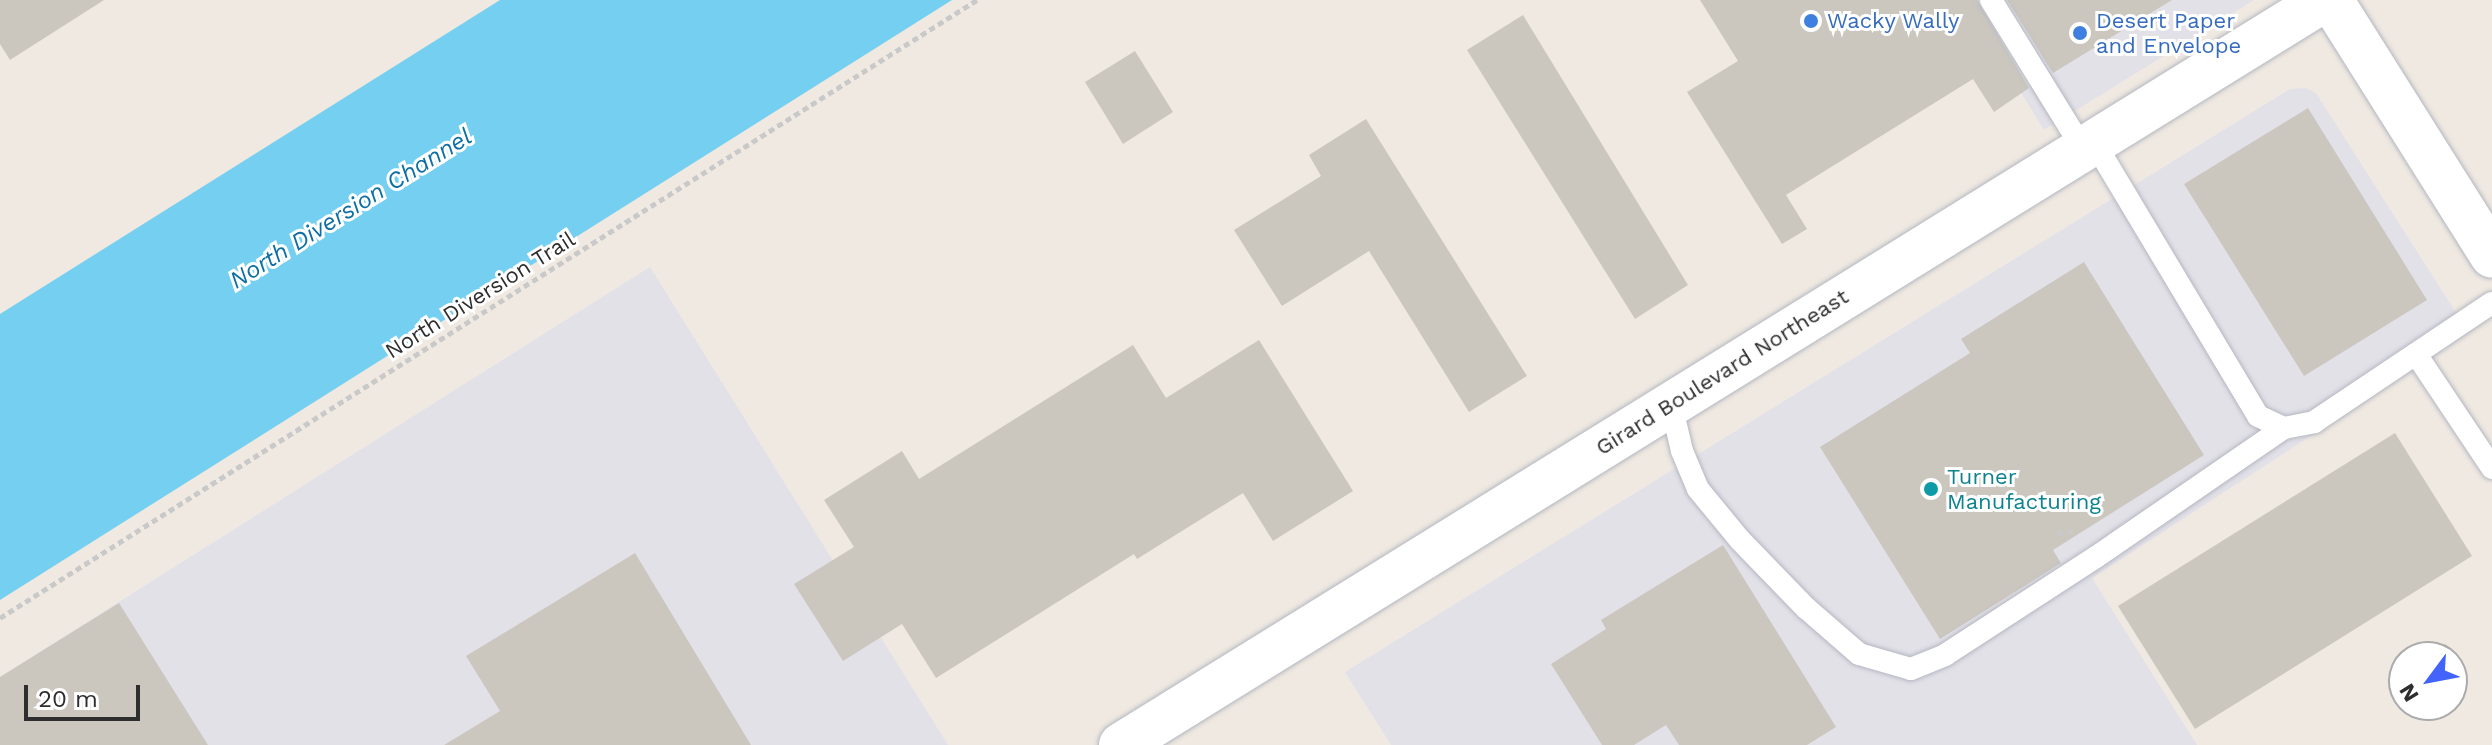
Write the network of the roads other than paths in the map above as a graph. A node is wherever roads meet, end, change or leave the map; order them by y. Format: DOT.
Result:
graph roads {
  1 [pos="1991,0"];
  2 [pos="2324,0"];
  3 [pos="2331,0"];
  4 [pos="2089,146"];
  5 [pos="2492,256"];
  6 [pos="2492,303"];
  7 [pos="2416,354"];
  8 [pos="1671,404"];
  9 [pos="2284,428"];
  10 [pos="2492,468"];
  11 [pos="1121,745"];
  1 -- 4 [label="lane"];
  2 -- 4 [label="street, Girard Boulevard Northeast"];
  3 -- 5 [label="street"];
  4 -- 8 [label="street, Girard Boulevard Northeast"];
  4 -- 9 [label="lane"];
  6 -- 7 [label="lane"];
  7 -- 9 [label="lane"];
  7 -- 10 [label="lane"];
  8 -- 9 [label="lane"];
  8 -- 11 [label="street, Girard Boulevard Northeast"];
}
